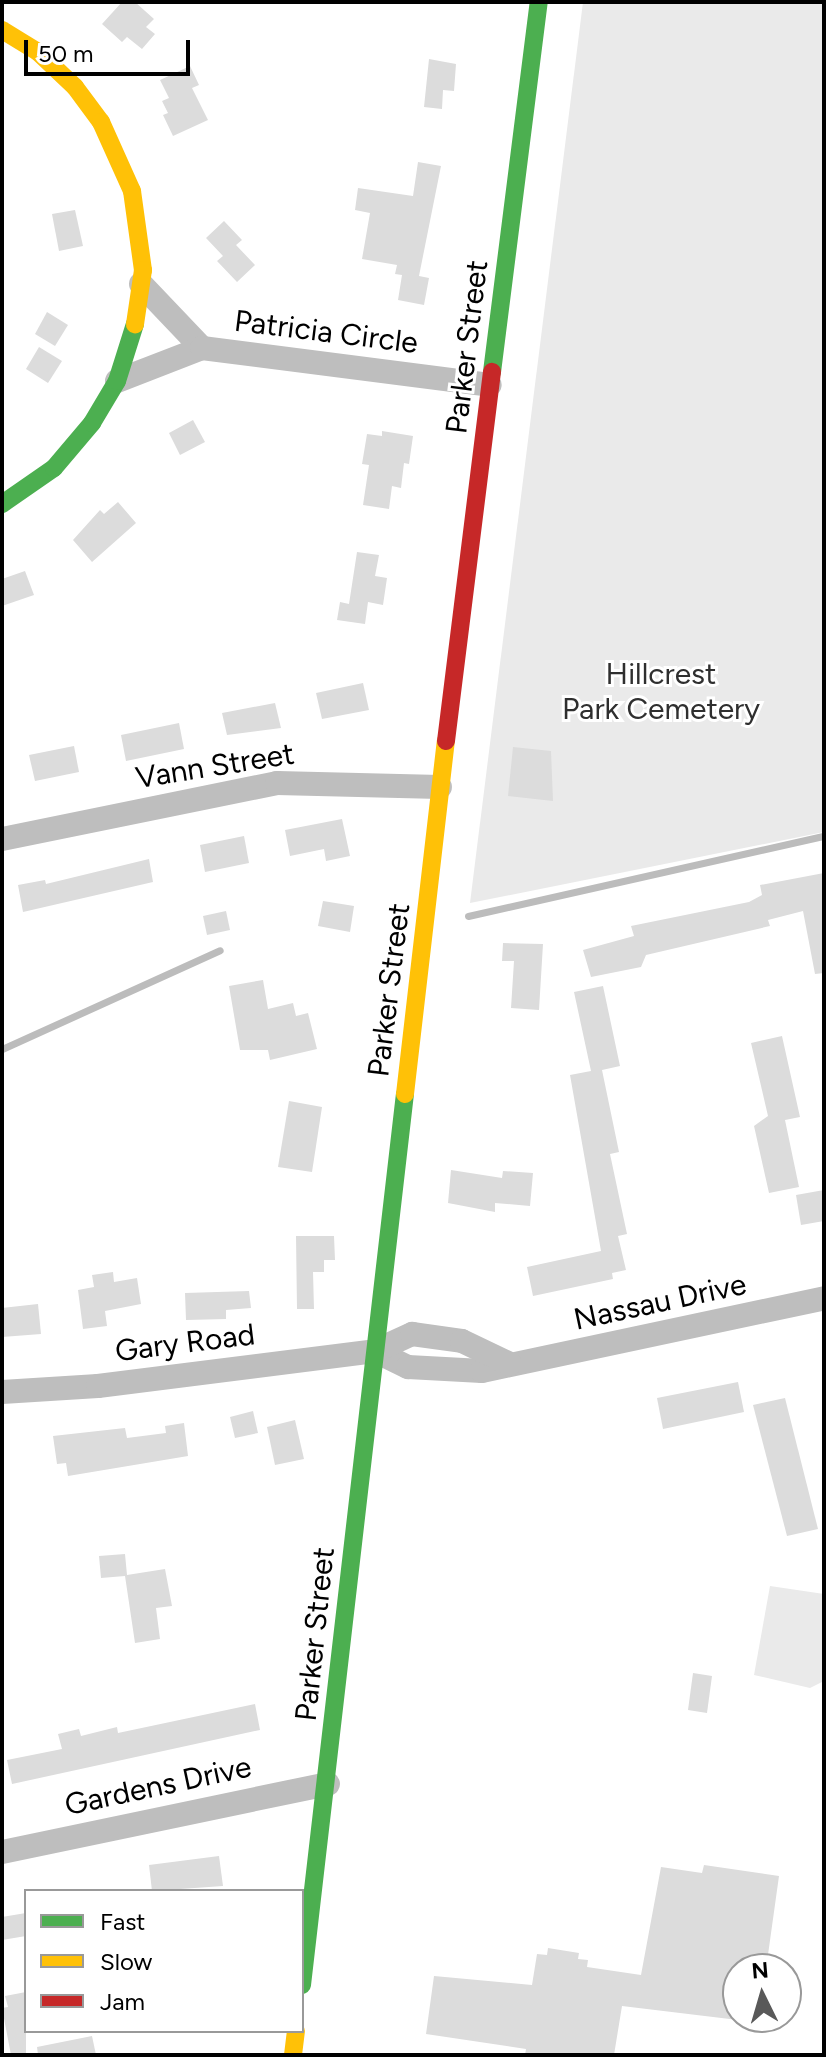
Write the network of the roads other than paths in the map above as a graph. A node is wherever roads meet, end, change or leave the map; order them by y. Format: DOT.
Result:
graph roads {
  1 [pos="539,2"];
  2 [pos="2,30"];
  3 [pos="141,284"];
  4 [pos="202,348"];
  5 [pos="117,381"];
  6 [pos="490,385"];
  7 [pos="2,504"];
  8 [pos="440,787"];
  9 [pos="2,839"];
  10 [pos="824,1298"];
  11 [pos="375,1351"];
  12 [pos="510,1364"];
  13 [pos="2,1392"];
  14 [pos="328,1784"];
  15 [pos="2,1852"];
  16 [pos="304,1970"];
  17 [pos="296,2033"];
  18 [pos="293,2055"];
  1 -- 6 [label="main road, Parker Street"];
  2 -- 3 [label="main road"];
  3 -- 4 [label="street, Patricia Circle"];
  3 -- 5 [label="main road"];
  4 -- 5 [label="street, Patricia Circle"];
  4 -- 6 [label="street, Patricia Circle"];
  5 -- 7 [label="main road"];
  6 -- 8 [label="main road, Parker Street"];
  8 -- 9 [label="street, Vann Street"];
  8 -- 11 [label="main road, Parker Street"];
  10 -- 12 [label="street, Nassau Drive"];
  11 -- 12 [label="street, Nassau Drive"];
  11 -- 12 [label="street"];
  11 -- 13 [label="street, Gary Road"];
  11 -- 14 [label="main road, Parker Street"];
  14 -- 15 [label="street, Gardens Drive"];
  14 -- 16 [label="main road, Parker Street"];
  17 -- 18 [label="main road"];
}
